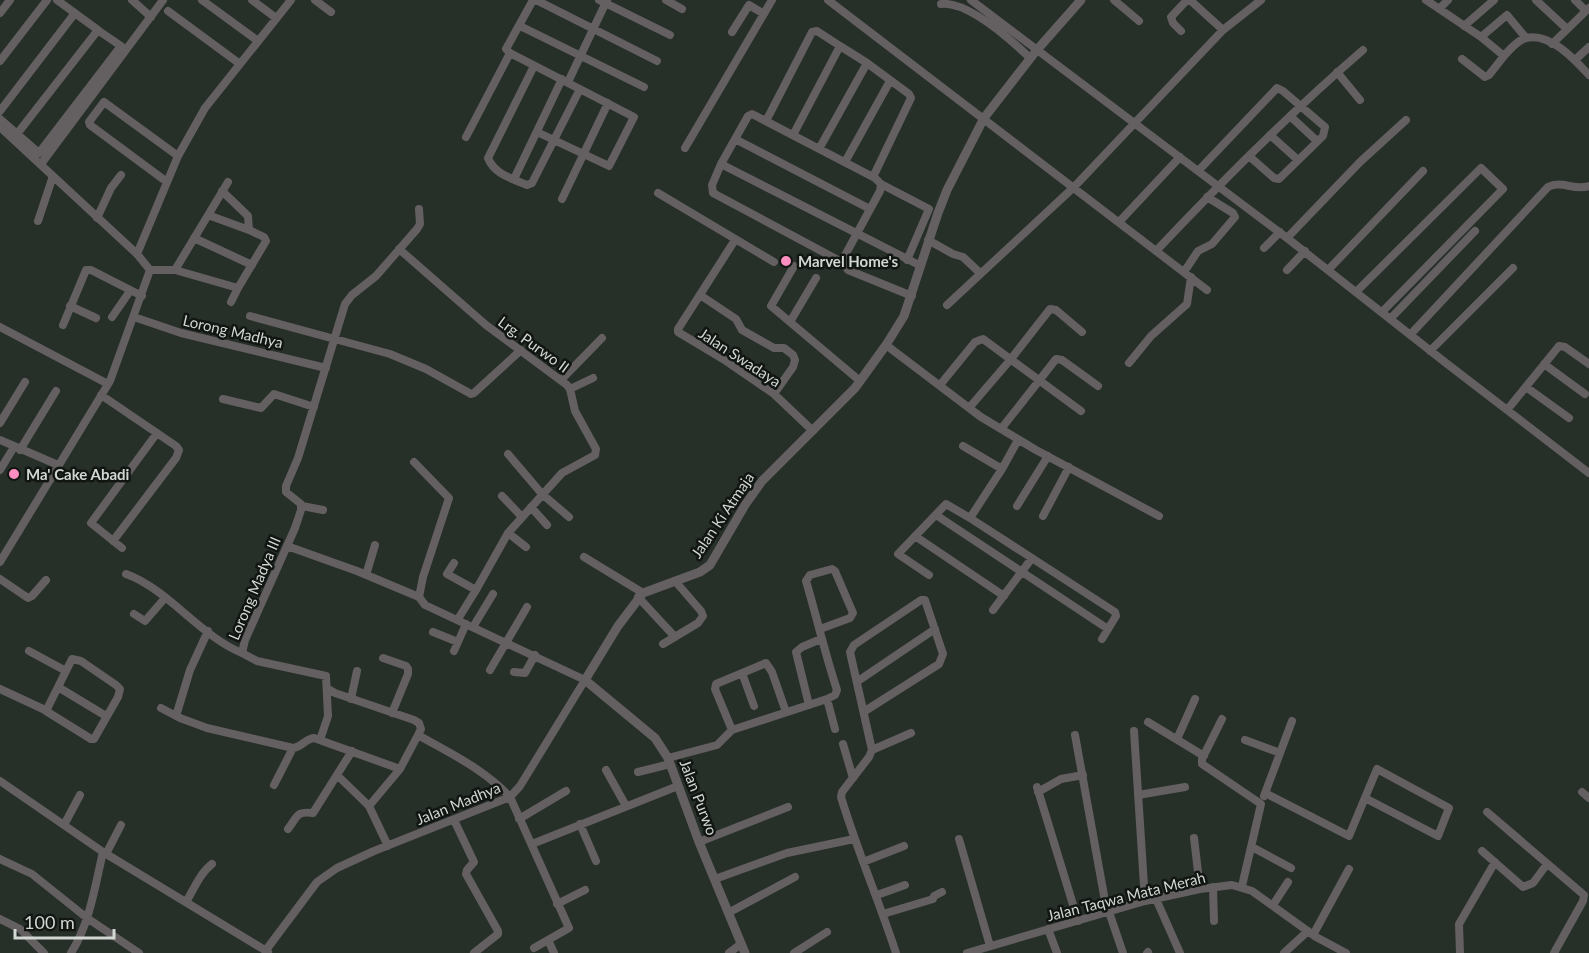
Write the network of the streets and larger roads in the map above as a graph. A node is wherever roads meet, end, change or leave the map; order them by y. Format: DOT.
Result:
graph roads {
  1 [pos="10,0"];
  2 [pos="47,0"];
  3 [pos="57,0"];
  4 [pos="132,0"];
  5 [pos="163,0"];
  6 [pos="202,0"];
  7 [pos="252,0"];
  8 [pos="291,0"];
  9 [pos="315,0"];
  10 [pos="535,0"];
  11 [pos="666,0"];
  12 [pos="772,0"];
  13 [pos="828,0"];
  14 [pos="971,0"];
  15 [pos="1081,0"];
  16 [pos="1114,0"];
  17 [pos="1189,0"];
  18 [pos="1261,0"];
  19 [pos="1426,0"];
  20 [pos="1448,0"];
  21 [pos="1494,0"];
  22 [pos="1536,0"];
  23 [pos="1575,0"];
  24 [pos="604,1"];
  25 [pos="941,4"];
  26 [pos="682,9"];
  27 [pos="1439,9"];
  28 [pos="1588,9"];
  29 [pos="168,11"];
  30 [pos="331,12"];
  31 [pos="0,13"];
  32 [pos="75,13"];
  33 [pos="764,14"];
  34 [pos="152,17"];
  35 [pos="276,18"];
  36 [pos="1139,21"];
  37 [pos="520,26"];
  38 [pos="1464,26"];
  39 [pos="1566,28"];
  40 [pos="96,29"];
  41 [pos="593,29"];
  42 [pos="1223,30"];
  43 [pos="1181,31"];
  44 [pos="732,32"];
  45 [pos="670,35"];
  46 [pos="1481,37"];
  47 [pos="1526,38"];
  48 [pos="258,41"];
  49 [pos="1552,44"];
  50 [pos="840,46"];
  51 [pos="1589,47"];
  52 [pos="1363,50"];
  53 [pos="510,53"];
  54 [pos="1034,54"];
  55 [pos="581,55"];
  56 [pos="1504,56"];
  57 [pos="1462,59"];
  58 [pos="1575,60"];
  59 [pos="0,61"];
  60 [pos="657,62"];
  61 [pos="867,63"];
  62 [pos="240,64"];
  63 [pos="534,66"];
  64 [pos="1337,72"];
  65 [pos="1589,75"];
  66 [pos="565,81"];
  67 [pos="890,81"];
  68 [pos="645,87"];
  69 [pos="580,88"];
  70 [pos="1360,100"];
  71 [pos="608,103"];
  72 [pos="1300,106"];
  73 [pos="0,111"];
  74 [pos="1290,116"];
  75 [pos="984,118"];
  76 [pos="0,119"];
  77 [pos="1406,120"];
  78 [pos="766,121"];
  79 [pos="1131,126"];
  80 [pos="0,127"];
  81 [pos="537,132"];
  82 [pos="17,134"];
  83 [pos="793,135"];
  84 [pos="1270,135"];
  85 [pos="466,137"];
  86 [pos="735,139"];
  87 [pos="553,140"];
  88 [pos="1317,141"];
  89 [pos="685,148"];
  90 [pos="819,149"];
  91 [pos="584,154"];
  92 [pos="178,156"];
  93 [pos="1249,156"];
  94 [pos="1298,160"];
  95 [pos="1177,161"];
  96 [pos="845,162"];
  97 [pos="41,164"];
  98 [pos="721,165"];
  99 [pos="1199,170"];
  100 [pos="1423,171"];
  101 [pos="121,175"];
  102 [pos="54,176"];
  103 [pos="873,177"];
  104 [pos="514,179"];
  105 [pos="167,182"];
  106 [pos="228,182"];
  107 [pos="880,184"];
  108 [pos="1589,186"];
  109 [pos="1074,187"];
  110 [pos="222,191"];
  111 [pos="1213,191"];
  112 [pos="658,194"];
  113 [pos="562,199"];
  114 [pos="870,209"];
  115 [pos="419,210"];
  116 [pos="208,214"];
  117 [pos="97,218"];
  118 [pos="38,221"];
  119 [pos="1119,222"];
  120 [pos="249,230"];
  121 [pos="1475,231"];
  122 [pos="1278,234"];
  123 [pos="856,235"];
  124 [pos="194,238"];
  125 [pos="1287,238"];
  126 [pos="735,240"];
  127 [pos="928,240"];
  128 [pos="1266,247"];
  129 [pos="399,249"];
  130 [pos="1156,251"];
  131 [pos="1303,253"];
  132 [pos="137,254"];
  133 [pos="841,260"];
  134 [pos="907,260"];
  135 [pos="774,262"];
  136 [pos="252,264"];
  137 [pos="794,266"];
  138 [pos="921,266"];
  139 [pos="1290,267"];
  140 [pos="1513,268"];
  141 [pos="150,270"];
  142 [pos="175,270"];
  143 [pos="1328,270"];
  144 [pos="980,273"];
  145 [pos="1187,275"];
  146 [pos="816,278"];
  147 [pos="238,288"];
  148 [pos="1207,290"];
  149 [pos="129,291"];
  150 [pos="1356,292"];
  151 [pos="700,295"];
  152 [pos="142,296"];
  153 [pos="912,296"];
  154 [pos="231,302"];
  155 [pos="947,305"];
  156 [pos="70,306"];
  157 [pos="1382,312"];
  158 [pos="250,316"];
  159 [pos="112,317"];
  160 [pos="134,317"];
  161 [pos="96,318"];
  162 [pos="1390,319"];
  163 [pos="790,322"];
  164 [pos="63,325"];
  165 [pos="0,327"];
  166 [pos="1082,332"];
  167 [pos="1410,335"];
  168 [pos="602,338"];
  169 [pos="333,339"];
  170 [pos="886,345"];
  171 [pos="521,350"];
  172 [pos="1430,351"];
  173 [pos="1011,358"];
  174 [pos="1129,363"];
  175 [pos="1544,364"];
  176 [pos="1589,364"];
  177 [pos="326,368"];
  178 [pos="593,378"];
  179 [pos="561,380"];
  180 [pos="860,381"];
  181 [pos="1039,381"];
  182 [pos="25,382"];
  183 [pos="108,384"];
  184 [pos="940,385"];
  185 [pos="1098,386"];
  186 [pos="1526,387"];
  187 [pos="570,389"];
  188 [pos="56,391"];
  189 [pos="774,394"];
  190 [pos="1585,394"];
  191 [pos="101,395"];
  192 [pos="223,399"];
  193 [pos="314,407"];
  194 [pos="969,408"];
  195 [pos="1507,410"];
  196 [pos="1081,411"];
  197 [pos="1569,418"];
  198 [pos="0,423"];
  199 [pos="1000,429"];
  200 [pos="813,431"];
  201 [pos="157,433"];
  202 [pos="0,440"];
  203 [pos="1018,440"];
  204 [pos="963,446"];
  205 [pos="17,448"];
  206 [pos="508,454"];
  207 [pos="1048,456"];
  208 [pos="414,462"];
  209 [pos="58,465"];
  210 [pos="1069,467"];
  211 [pos="1002,469"];
  212 [pos="0,470"];
  213 [pos="1589,473"];
  214 [pos="542,494"];
  215 [pos="502,496"];
  216 [pos="302,506"];
  217 [pos="1017,506"];
  218 [pos="531,507"];
  219 [pos="323,510"];
  220 [pos="936,515"];
  221 [pos="1043,516"];
  222 [pos="1159,516"];
  223 [pos="522,517"];
  224 [pos="569,517"];
  225 [pos="970,518"];
  226 [pos="548,525"];
  227 [pos="508,533"];
  228 [pos="915,536"];
  229 [pos="113,541"];
  230 [pos="375,545"];
  231 [pos="287,546"];
  232 [pos="526,547"];
  233 [pos="122,548"];
  234 [pos="584,557"];
  235 [pos="1032,558"];
  236 [pos="0,562"];
  237 [pos="454,563"];
  238 [pos="1022,572"];
  239 [pos="126,574"];
  240 [pos="366,575"];
  241 [pos="928,575"];
  242 [pos="0,579"];
  243 [pos="46,580"];
  244 [pos="675,581"];
  245 [pos="476,590"];
  246 [pos="493,594"];
  247 [pos="641,595"];
  248 [pos="1004,596"];
  249 [pos="419,597"];
  250 [pos="165,598"];
  251 [pos="527,607"];
  252 [pos="993,610"];
  253 [pos="134,614"];
  254 [pos="458,620"];
  255 [pos="470,625"];
  256 [pos="820,629"];
  257 [pos="935,629"];
  258 [pos="1108,629"];
  259 [pos="208,631"];
  260 [pos="434,632"];
  261 [pos="675,637"];
  262 [pos="821,639"];
  263 [pos="1102,639"];
  264 [pos="505,641"];
  265 [pos="458,642"];
  266 [pos="663,645"];
  267 [pos="28,651"];
  268 [pos="454,651"];
  269 [pos="242,653"];
  270 [pos="535,655"];
  271 [pos="383,658"];
  272 [pos="490,670"];
  273 [pos="66,671"];
  274 [pos="357,671"];
  275 [pos="514,672"];
  276 [pos="742,673"];
  277 [pos="585,680"];
  278 [pos="858,681"];
  279 [pos="58,687"];
  280 [pos="0,689"];
  281 [pos="328,689"];
  282 [pos="351,699"];
  283 [pos="827,699"];
  284 [pos="1195,699"];
  285 [pos="809,705"];
  286 [pos="754,706"];
  287 [pos="161,708"];
  288 [pos="46,711"];
  289 [pos="865,711"];
  290 [pos="786,712"];
  291 [pos="392,713"];
  292 [pos="106,716"];
  293 [pos="176,716"];
  294 [pos="1222,719"];
  295 [pos="1292,721"];
  296 [pos="1148,722"];
  297 [pos="835,729"];
  298 [pos="732,730"];
  299 [pos="1134,731"];
  300 [pos="911,733"];
  301 [pos="417,735"];
  302 [pos="1075,735"];
  303 [pos="1177,739"];
  304 [pos="320,740"];
  305 [pos="1245,740"];
  306 [pos="843,744"];
  307 [pos="293,748"];
  308 [pos="872,750"];
  309 [pos="352,751"];
  310 [pos="1280,753"];
  311 [pos="1204,756"];
  312 [pos="669,761"];
  313 [pos="400,769"];
  314 [pos="606,770"];
  315 [pos="638,772"];
  316 [pos="337,775"];
  317 [pos="1083,775"];
  318 [pos="853,778"];
  319 [pos="0,781"];
  320 [pos="274,785"];
  321 [pos="678,786"];
  322 [pos="1185,787"];
  323 [pos="566,791"];
  324 [pos="1265,793"];
  325 [pos="80,795"];
  326 [pos="1138,795"];
  327 [pos="510,797"];
  328 [pos="1365,798"];
  329 [pos="1262,804"];
  330 [pos="369,806"];
  331 [pos="626,806"];
  332 [pos="788,807"];
  333 [pos="1487,812"];
  334 [pos="519,819"];
  335 [pos="454,820"];
  336 [pos="580,824"];
  337 [pos="64,825"];
  338 [pos="121,825"];
  339 [pos="288,829"];
  340 [pos="1194,838"];
  341 [pos="854,839"];
  342 [pos="959,839"];
  343 [pos="699,842"];
  344 [pos="532,844"];
  345 [pos="388,846"];
  346 [pos="904,846"];
  347 [pos="1252,847"];
  348 [pos="1482,850"];
  349 [pos="105,853"];
  350 [pos="0,859"];
  351 [pos="596,861"];
  352 [pos="863,862"];
  353 [pos="1495,862"];
  354 [pos="212,864"];
  355 [pos="1547,864"];
  356 [pos="1291,867"];
  357 [pos="1349,868"];
  358 [pos="795,878"];
  359 [pos="715,879"];
  360 [pos="1288,882"];
  361 [pos="905,885"];
  362 [pos="1242,886"];
  363 [pos="1213,887"];
  364 [pos="1200,889"];
  365 [pos="585,890"];
  366 [pos="1586,891"];
  367 [pos="942,892"];
  368 [pos="877,895"];
  369 [pos="1156,899"];
  370 [pos="186,902"];
  371 [pos="1145,902"];
  372 [pos="557,904"];
  373 [pos="1274,905"];
  374 [pos="1108,912"];
  375 [pos="728,913"];
  376 [pos="883,914"];
  377 [pos="87,918"];
  378 [pos="0,919"];
  379 [pos="1078,921"];
  380 [pos="1214,921"];
  381 [pos="1048,929"];
  382 [pos="827,932"];
  383 [pos="1311,933"];
  384 [pos="548,940"];
  385 [pos="990,946"];
  386 [pos="534,948"];
  387 [pos="743,948"];
  388 [pos="268,951"];
  389 [pos="73,952"];
  390 [pos="44,953"];
  391 [pos="139,953"];
  392 [pos="474,953"];
  393 [pos="554,953"];
  394 [pos="729,953"];
  395 [pos="794,953"];
  396 [pos="896,953"];
  397 [pos="967,953"];
  398 [pos="1056,953"];
  399 [pos="1123,953"];
  400 [pos="1180,953"];
  401 [pos="1284,953"];
  402 [pos="1346,953"];
  403 [pos="1460,953"];
  404 [pos="1554,953"];
  1 -- 31 [label="street"];
  2 -- 59 [label="street"];
  3 -- 32 [label="street"];
  4 -- 34 [label="street"];
  5 -- 34 [label="street"];
  6 -- 48 [label="street"];
  7 -- 35 [label="street"];
  8 -- 35 [label="street"];
  9 -- 30 [label="street"];
  10 -- 37 [label="street"];
  10 -- 41 [label="street"];
  11 -- 26 [label="street"];
  12 -- 33 [label="street"];
  13 -- 75 [label="street"];
  14 -- 54 [label="street"];
  15 -- 54 [label="street, Jalan Ki Atmaja"];
  16 -- 36 [label="street"];
  17 -- 42 [label="street"];
  17 -- 43 [label="street"];
  18 -- 42 [label="street"];
  19 -- 27 [label="street"];
  20 -- 27 [label="street"];
  21 -- 38 [label="street"];
  22 -- 39 [label="street"];
  23 -- 28 [label="street"];
  24 -- 41 [label="street"];
  24 -- 45 [label="street"];
  25 -- 54 [label="street"];
  27 -- 38 [label="street"];
  28 -- 39 [label="street"];
  29 -- 62 [label="street"];
  32 -- 40 [label="street"];
  32 -- 73 [label="street"];
  33 -- 44 [label="street"];
  33 -- 89 [label="street"];
  34 -- 97 [label="street"];
  35 -- 48 [label="street"];
  37 -- 53 [label="street"];
  37 -- 55 [label="street"];
  38 -- 46 [label="street"];
  39 -- 49 [label="street"];
  40 -- 82 [label="street"];
  40 -- 82 [label="street"];
  41 -- 55 [label="street"];
  41 -- 60 [label="street"];
  42 -- 79 [label="street"];
  46 -- 47 [label="street"];
  46 -- 56 [label="street"];
  47 -- 49 [label="street"];
  47 -- 56 [label="street"];
  48 -- 62 [label="street"];
  49 -- 58 [label="street"];
  50 -- 61 [label="street"];
  50 -- 78 [label="street"];
  50 -- 83 [label="street"];
  51 -- 58 [label="street"];
  52 -- 64 [label="street"];
  53 -- 63 [label="street"];
  53 -- 85 [label="street"];
  54 -- 75 [label="street, Jalan Ki Atmaja"];
  54 -- 79 [label="street"];
  55 -- 66 [label="street"];
  55 -- 68 [label="street"];
  56 -- 57 [label="street"];
  58 -- 65 [label="street"];
  61 -- 67 [label="street"];
  61 -- 90 [label="street"];
  62 -- 92 [label="street"];
  63 -- 66 [label="street"];
  63 -- 104 [label="street"];
  64 -- 70 [label="street"];
  64 -- 72 [label="street"];
  66 -- 69 [label="street"];
  66 -- 81 [label="street"];
  67 -- 96 [label="street"];
  67 -- 103 [label="street"];
  69 -- 71 [label="street"];
  69 -- 87 [label="street"];
  71 -- 91 [label="street"];
  71 -- 91 [label="street"];
  72 -- 74 [label="street"];
  72 -- 88 [label="street"];
  72 -- 99 [label="street"];
  74 -- 84 [label="street"];
  74 -- 88 [label="street"];
  75 -- 109 [label="street"];
  75 -- 127 [label="street, Jalan Ki Atmaja"];
  76 -- 82 [label="street"];
  77 -- 125 [label="street"];
  78 -- 83 [label="street"];
  78 -- 86 [label="street"];
  79 -- 95 [label="street"];
  79 -- 109 [label="street"];
  80 -- 97 [label="street"];
  81 -- 87 [label="street"];
  81 -- 104 [label="street"];
  83 -- 90 [label="street"];
  84 -- 93 [label="street"];
  84 -- 94 [label="street"];
  86 -- 98 [label="street"];
  86 -- 114 [label="street"];
  87 -- 91 [label="street"];
  87 -- 104 [label="street"];
  88 -- 94 [label="street"];
  90 -- 96 [label="street"];
  91 -- 113 [label="street"];
  92 -- 105 [label="street"];
  92 -- 105 [label="street"];
  93 -- 94 [label="street"];
  93 -- 111 [label="street"];
  95 -- 99 [label="street"];
  95 -- 119 [label="street"];
  96 -- 103 [label="street"];
  97 -- 102 [label="street"];
  98 -- 123 [label="street"];
  98 -- 133 [label="street"];
  99 -- 111 [label="street"];
  100 -- 143 [label="street"];
  101 -- 117 [label="street"];
  102 -- 117 [label="street"];
  102 -- 118 [label="street"];
  103 -- 107 [label="street"];
  105 -- 132 [label="street"];
  106 -- 110 [label="street"];
  107 -- 114 [label="street"];
  107 -- 134 [label="street"];
  108 -- 167 [label="street"];
  109 -- 119 [label="street"];
  109 -- 144 [label="street"];
  110 -- 116 [label="street"];
  110 -- 120 [label="street"];
  111 -- 122 [label="street"];
  111 -- 130 [label="street"];
  111 -- 145 [label="street"];
  112 -- 126 [label="street"];
  114 -- 123 [label="street"];
  115 -- 129 [label="street"];
  116 -- 120 [label="street"];
  116 -- 124 [label="street"];
  117 -- 132 [label="street"];
  119 -- 130 [label="street"];
  120 -- 136 [label="street"];
  121 -- 162 [label="street"];
  122 -- 125 [label="street"];
  122 -- 128 [label="street"];
  123 -- 133 [label="street"];
  123 -- 134 [label="street"];
  124 -- 136 [label="street"];
  124 -- 142 [label="street"];
  125 -- 131 [label="street"];
  126 -- 135 [label="street"];
  126 -- 151 [label="street, Jalan Swadaya"];
  127 -- 138 [label="street, Jalan Ki Atmaja"];
  127 -- 144 [label="street"];
  129 -- 169 [label="street"];
  129 -- 171 [label="street, Lrg. Purwo II"];
  130 -- 145 [label="street"];
  131 -- 139 [label="street"];
  131 -- 143 [label="street"];
  132 -- 141 [label="street"];
  133 -- 153 [label="street"];
  134 -- 138 [label="street"];
  136 -- 147 [label="street"];
  137 -- 163 [label="street"];
  138 -- 153 [label="street, Jalan Ki Atmaja"];
  140 -- 172 [label="street"];
  141 -- 142 [label="street"];
  141 -- 152 [label="street"];
  142 -- 147 [label="street"];
  143 -- 150 [label="street"];
  144 -- 155 [label="street"];
  145 -- 148 [label="street"];
  145 -- 174 [label="street"];
  146 -- 163 [label="street"];
  147 -- 154 [label="street"];
  149 -- 152 [label="street"];
  149 -- 156 [label="street"];
  149 -- 159 [label="street"];
  150 -- 157 [label="street"];
  150 -- 157 [label="street"];
  151 -- 189 [label="street, Jalan Swadaya"];
  151 -- 189 [label="street"];
  152 -- 160 [label="street"];
  153 -- 170 [label="street, Jalan Ki Atmaja"];
  156 -- 161 [label="street"];
  156 -- 164 [label="street"];
  157 -- 162 [label="street"];
  158 -- 169 [label="street"];
  160 -- 177 [label="street, Lorong Madhya"];
  160 -- 183 [label="street"];
  162 -- 167 [label="street"];
  163 -- 180 [label="street"];
  165 -- 183 [label="street"];
  166 -- 173 [label="street"];
  167 -- 172 [label="street"];
  168 -- 179 [label="street"];
  169 -- 171 [label="street"];
  169 -- 177 [label="street"];
  170 -- 180 [label="street, Jalan Ki Atmaja"];
  170 -- 184 [label="street"];
  171 -- 179 [label="street, Lrg. Purwo II"];
  172 -- 195 [label="street"];
  173 -- 181 [label="street"];
  173 -- 184 [label="street"];
  173 -- 194 [label="street"];
  175 -- 176 [label="street"];
  175 -- 186 [label="street"];
  175 -- 190 [label="street"];
  177 -- 193 [label="street"];
  178 -- 187 [label="street"];
  179 -- 187 [label="street, Lrg. Purwo II"];
  180 -- 200 [label="street, Jalan Ki Atmaja"];
  181 -- 185 [label="street"];
  181 -- 196 [label="street"];
  181 -- 199 [label="street"];
  182 -- 198 [label="street"];
  183 -- 191 [label="street"];
  184 -- 194 [label="street"];
  186 -- 195 [label="street"];
  186 -- 197 [label="street"];
  187 -- 214 [label="street, Lrg. Purwo II"];
  188 -- 205 [label="street"];
  189 -- 200 [label="street, Jalan Swadaya"];
  191 -- 201 [label="street"];
  191 -- 209 [label="street"];
  192 -- 193 [label="street"];
  193 -- 216 [label="street"];
  194 -- 199 [label="street"];
  195 -- 213 [label="street"];
  199 -- 203 [label="street"];
  200 -- 244 [label="street, Jalan Ki Atmaja"];
  201 -- 229 [label="street"];
  201 -- 229 [label="street"];
  202 -- 205 [label="street"];
  203 -- 207 [label="street"];
  203 -- 211 [label="street"];
  204 -- 211 [label="street"];
  205 -- 209 [label="street"];
  205 -- 212 [label="street"];
  206 -- 214 [label="street"];
  207 -- 210 [label="street"];
  207 -- 217 [label="street"];
  208 -- 249 [label="street"];
  209 -- 236 [label="street"];
  210 -- 221 [label="street"];
  210 -- 222 [label="street"];
  211 -- 225 [label="street"];
  214 -- 218 [label="street, Lrg. Purwo II"];
  214 -- 224 [label="street"];
  215 -- 223 [label="street"];
  216 -- 219 [label="street"];
  216 -- 231 [label="street, Lorong Madya III"];
  218 -- 223 [label="street, Lrg. Purwo II"];
  218 -- 226 [label="street"];
  220 -- 225 [label="street"];
  220 -- 228 [label="street"];
  220 -- 238 [label="street"];
  223 -- 227 [label="street, Lrg. Purwo II"];
  225 -- 235 [label="street"];
  227 -- 232 [label="street"];
  227 -- 245 [label="street, Lrg. Purwo II"];
  228 -- 241 [label="street"];
  228 -- 248 [label="street"];
  229 -- 233 [label="street"];
  230 -- 240 [label="street"];
  231 -- 240 [label="street"];
  231 -- 269 [label="street, Lorong Madya III"];
  234 -- 247 [label="street"];
  235 -- 238 [label="street"];
  235 -- 258 [label="street"];
  237 -- 245 [label="street"];
  238 -- 248 [label="street"];
  238 -- 258 [label="street"];
  239 -- 250 [label="street"];
  240 -- 249 [label="street"];
  242 -- 243 [label="street"];
  244 -- 247 [label="street, Jalan Ki Atmaja"];
  244 -- 261 [label="street"];
  245 -- 254 [label="street, Lrg. Purwo II"];
  246 -- 255 [label="street"];
  247 -- 261 [label="street"];
  247 -- 277 [label="street"];
  248 -- 252 [label="street"];
  249 -- 254 [label="street"];
  250 -- 253 [label="street"];
  250 -- 259 [label="street"];
  251 -- 264 [label="street"];
  254 -- 255 [label="street"];
  255 -- 264 [label="street"];
  255 -- 265 [label="street"];
  256 -- 256 [label="street"];
  256 -- 262 [label="street"];
  257 -- 278 [label="street"];
  257 -- 278 [label="street"];
  257 -- 289 [label="street"];
  258 -- 263 [label="street"];
  259 -- 269 [label="street"];
  259 -- 293 [label="street"];
  260 -- 265 [label="street"];
  261 -- 266 [label="street"];
  262 -- 283 [label="street"];
  262 -- 285 [label="street"];
  264 -- 270 [label="street"];
  264 -- 272 [label="street"];
  265 -- 268 [label="street"];
  267 -- 273 [label="street"];
  269 -- 281 [label="street, Lorong Madya III"];
  270 -- 275 [label="street"];
  270 -- 277 [label="street"];
  271 -- 291 [label="street"];
  273 -- 279 [label="street"];
  273 -- 292 [label="street"];
  274 -- 282 [label="street"];
  276 -- 286 [label="street"];
  276 -- 290 [label="street"];
  276 -- 298 [label="street"];
  277 -- 312 [label="street, Jalan Purwo"];
  277 -- 327 [label="street, Jalan Madhya"];
  278 -- 289 [label="street"];
  279 -- 288 [label="street"];
  279 -- 292 [label="street"];
  280 -- 288 [label="street"];
  281 -- 282 [label="street, Lorong Madya III"];
  281 -- 304 [label="street"];
  282 -- 291 [label="street, Lorong Madya III"];
  283 -- 285 [label="street"];
  283 -- 297 [label="street"];
  284 -- 303 [label="street"];
  285 -- 290 [label="street"];
  287 -- 293 [label="street"];
  288 -- 292 [label="street"];
  289 -- 308 [label="street"];
  290 -- 298 [label="street"];
  291 -- 301 [label="street, Lorong Madya III"];
  293 -- 307 [label="street"];
  294 -- 311 [label="street"];
  295 -- 310 [label="street"];
  296 -- 303 [label="street"];
  298 -- 312 [label="street"];
  299 -- 326 [label="street"];
  300 -- 308 [label="street"];
  301 -- 313 [label="street"];
  301 -- 327 [label="street, Lorong Madya III"];
  302 -- 317 [label="street"];
  303 -- 311 [label="street"];
  304 -- 307 [label="street"];
  304 -- 309 [label="street"];
  305 -- 310 [label="street"];
  306 -- 318 [label="street"];
  307 -- 320 [label="street"];
  308 -- 318 [label="street"];
  309 -- 313 [label="street"];
  309 -- 316 [label="street"];
  310 -- 324 [label="street"];
  311 -- 329 [label="street"];
  312 -- 315 [label="street"];
  312 -- 321 [label="street, Jalan Purwo"];
  313 -- 330 [label="street"];
  314 -- 331 [label="street"];
  316 -- 330 [label="street"];
  316 -- 339 [label="street"];
  317 -- 374 [label="street"];
  317 -- 379 [label="street"];
  318 -- 341 [label="street"];
  319 -- 337 [label="street"];
  321 -- 331 [label="street"];
  321 -- 343 [label="street, Jalan Purwo"];
  322 -- 326 [label="street"];
  323 -- 334 [label="street"];
  324 -- 328 [label="street"];
  324 -- 329 [label="street"];
  325 -- 337 [label="street"];
  326 -- 371 [label="street"];
  327 -- 334 [label="street"];
  327 -- 335 [label="street, Jalan Madhya"];
  328 -- 328 [label="street"];
  329 -- 347 [label="street"];
  330 -- 345 [label="street"];
  331 -- 336 [label="street"];
  332 -- 343 [label="street"];
  333 -- 355 [label="street"];
  334 -- 344 [label="street"];
  335 -- 345 [label="street, Jalan Madhya"];
  335 -- 392 [label="street"];
  336 -- 344 [label="street"];
  336 -- 351 [label="street"];
  337 -- 349 [label="street"];
  338 -- 349 [label="street"];
  340 -- 364 [label="street"];
  341 -- 352 [label="street"];
  341 -- 359 [label="street"];
  342 -- 385 [label="street"];
  343 -- 359 [label="street, Jalan Purwo"];
  344 -- 372 [label="street"];
  345 -- 388 [label="street, Jalan Madhya"];
  346 -- 352 [label="street"];
  347 -- 356 [label="street"];
  347 -- 362 [label="street"];
  348 -- 353 [label="street"];
  349 -- 370 [label="street"];
  349 -- 377 [label="street"];
  350 -- 377 [label="street"];
  352 -- 368 [label="street"];
  353 -- 355 [label="street"];
  353 -- 403 [label="street"];
  354 -- 370 [label="street"];
  355 -- 366 [label="street"];
  357 -- 383 [label="street"];
  358 -- 375 [label="street"];
  359 -- 375 [label="street, Jalan Purwo"];
  360 -- 373 [label="street"];
  361 -- 368 [label="street"];
  362 -- 363 [label="street, Jalan Taqwa Mata Merah"];
  362 -- 373 [label="street"];
  363 -- 364 [label="street, Jalan Taqwa Mata Merah"];
  363 -- 380 [label="street"];
  364 -- 369 [label="street, Jalan Taqwa Mata Merah"];
  365 -- 372 [label="street"];
  366 -- 404 [label="street"];
  367 -- 376 [label="street"];
  368 -- 376 [label="street"];
  369 -- 371 [label="street, Jalan Taqwa Mata Merah"];
  369 -- 400 [label="street"];
  370 -- 388 [label="street"];
  371 -- 374 [label="street, Jalan Taqwa Mata Merah"];
  372 -- 384 [label="street"];
  373 -- 383 [label="street"];
  374 -- 379 [label="street, Jalan Taqwa Mata Merah"];
  374 -- 399 [label="street"];
  375 -- 387 [label="street, Jalan Purwo"];
  376 -- 396 [label="street"];
  377 -- 389 [label="street"];
  377 -- 391 [label="street"];
  378 -- 390 [label="street"];
  379 -- 381 [label="street, Jalan Taqwa Mata Merah"];
  381 -- 385 [label="street, Jalan Taqwa Mata Merah"];
  381 -- 398 [label="street"];
  382 -- 395 [label="street"];
  383 -- 401 [label="street"];
  383 -- 402 [label="street"];
  384 -- 386 [label="street"];
  384 -- 393 [label="street"];
  385 -- 397 [label="street, Jalan Taqwa Mata Merah"];
  387 -- 394 [label="street"];
}
